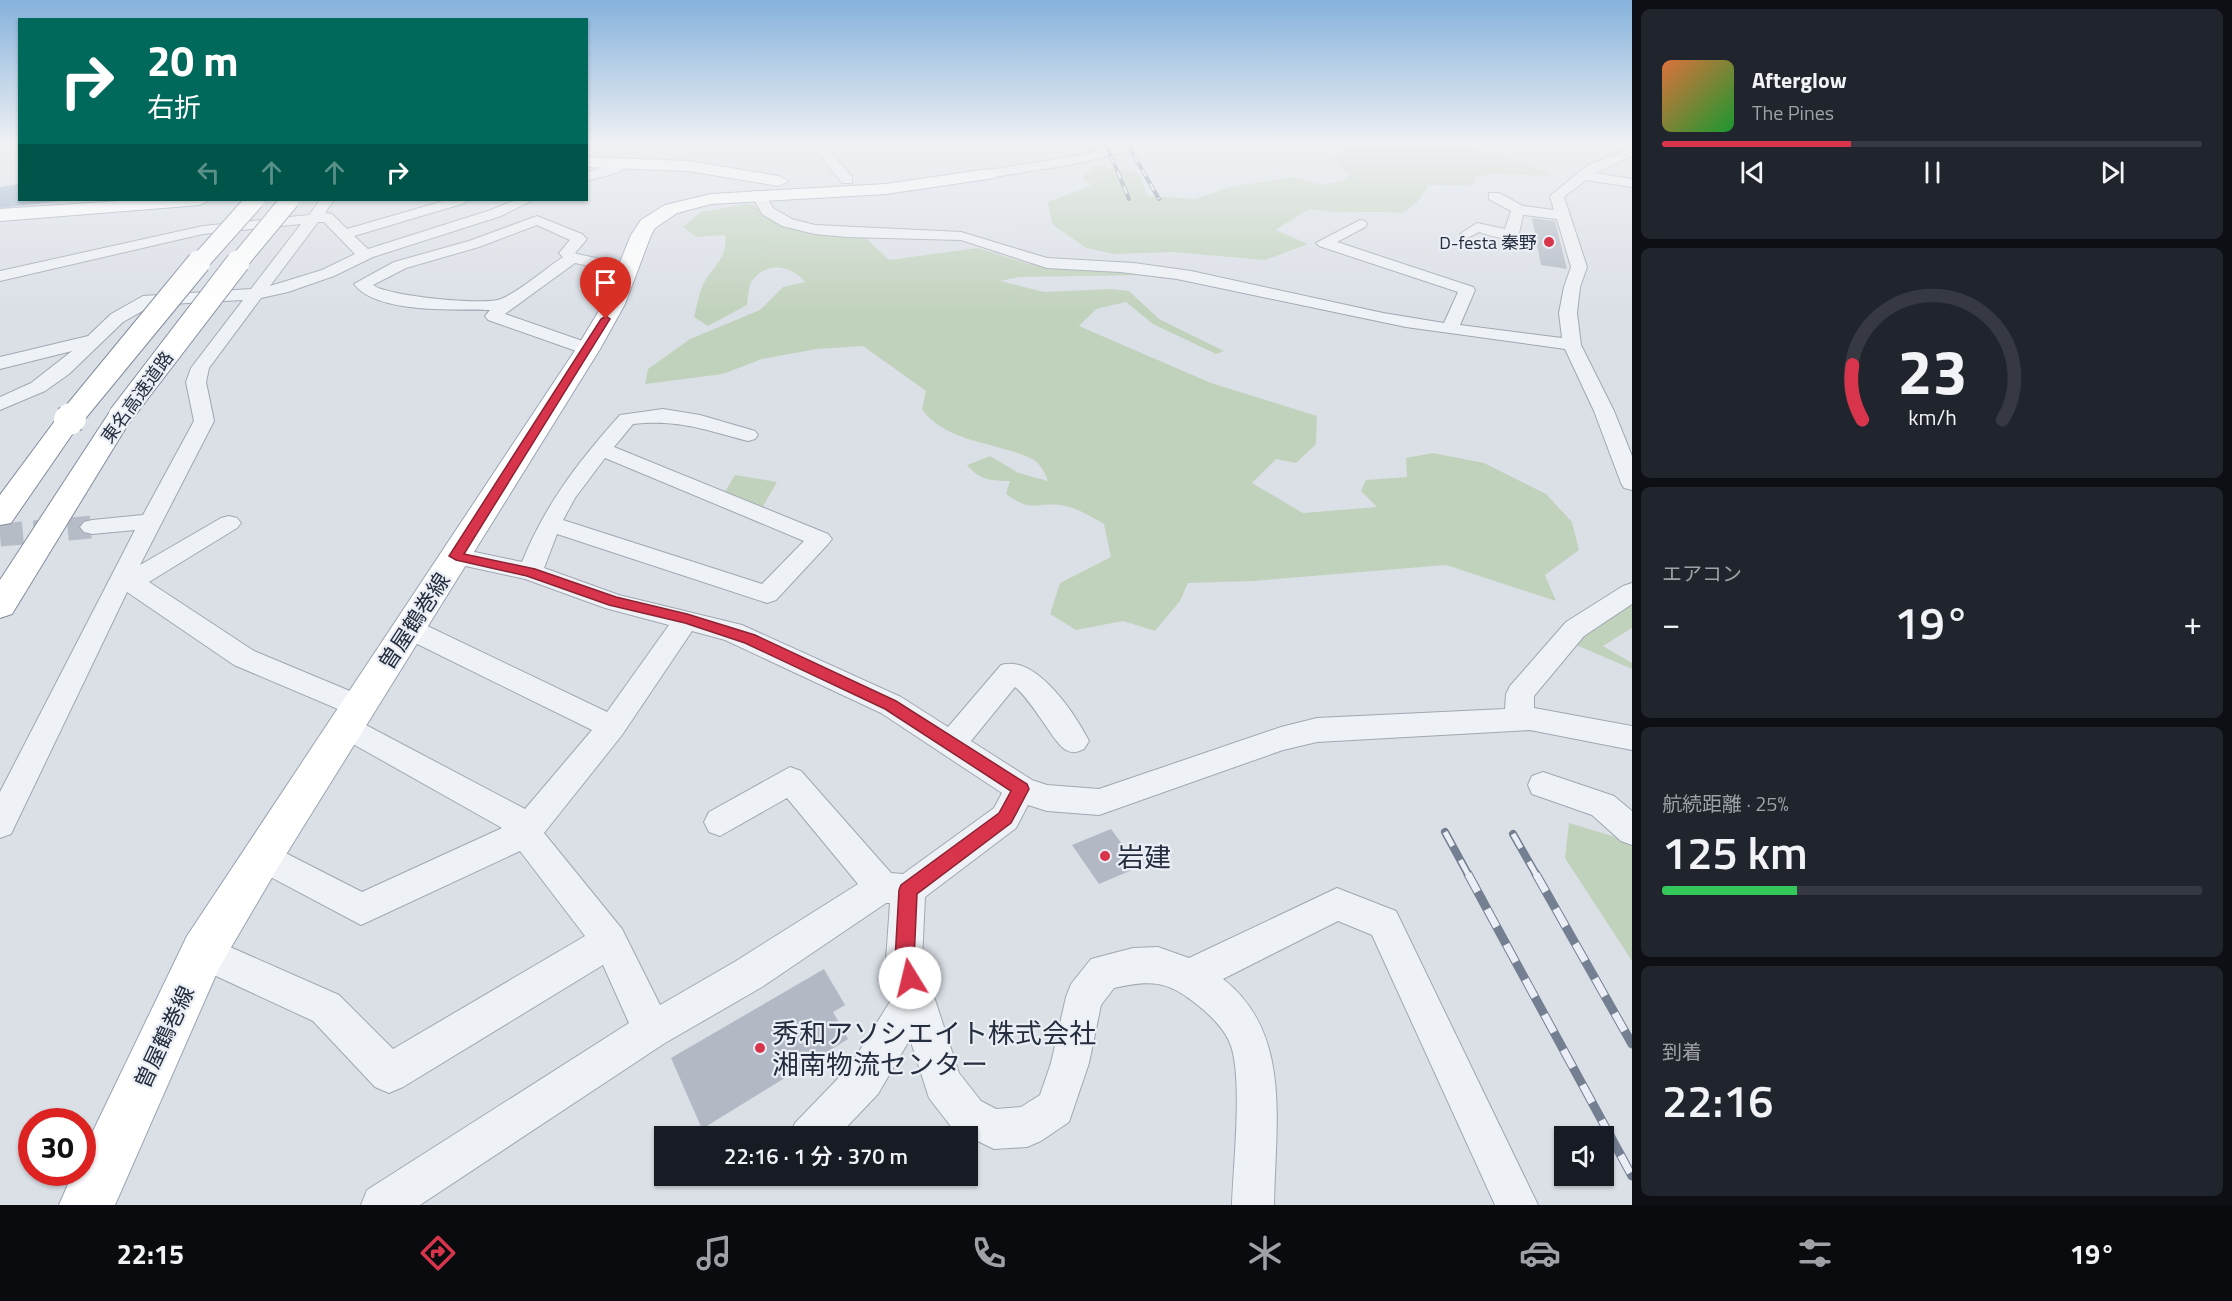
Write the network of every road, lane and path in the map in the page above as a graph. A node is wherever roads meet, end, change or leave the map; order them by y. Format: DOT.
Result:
graph roads {
  1 [pos="726,198"];
  2 [pos="760,198"];
  3 [pos="1498,198"];
  4 [pos="1558,198"];
  5 [pos="187,201"];
  6 [pos="254,201"];
  7 [pos="289,201"];
  8 [pos="326,201"];
  9 [pos="457,201"];
  10 [pos="524,201"];
  11 [pos="1520,210"];
  12 [pos="1562,214"];
  13 [pos="0,215"];
  14 [pos="313,218"];
  15 [pos="1360,225"];
  16 [pos="1450,230"];
  17 [pos="566,233"];
  18 [pos="345,234"];
  19 [pos="1467,234"];
  20 [pos="534,239"];
  21 [pos="1488,240"];
  22 [pos="474,244"];
  23 [pos="497,254"];
  24 [pos="365,255"];
  25 [pos="572,258"];
  26 [pos="628,269"];
  27 [pos="0,276"];
  28 [pos="257,294"];
  29 [pos="503,305"];
  30 [pos="1449,328"];
  31 [pos="94,340"];
  32 [pos="1572,345"];
  33 [pos="588,349"];
  34 [pos="0,363"];
  35 [pos="0,404"];
  36 [pos="748,435"];
  37 [pos="601,449"];
  38 [pos="1632,483"];
  39 [pos="0,516"];
  40 [pos="152,521"];
  41 [pos="229,523"];
  42 [pos="549,524"];
  43 [pos="92,527"];
  44 [pos="456,556"];
  45 [pos="530,572"];
  46 [pos="126,580"];
  47 [pos="1632,592"];
  48 [pos="0,606"];
  49 [pos="687,619"];
  50 [pos="410,629"];
  51 [pos="353,717"];
  52 [pos="1519,719"];
  53 [pos="612,727"];
  54 [pos="1632,738"];
  55 [pos="1074,741"];
  56 [pos="952,743"];
  57 [pos="1543,785"];
  58 [pos="1021,789"];
  59 [pos="720,822"];
  60 [pos="0,824"];
  61 [pos="1632,831"];
  62 [pos="525,833"];
  63 [pos="262,856"];
  64 [pos="895,889"];
  65 [pos="610,941"];
  66 [pos="203,952"];
  67 [pos="1190,976"];
  68 [pos="915,995"];
  69 [pos="652,1030"];
  70 [pos="820,1126"];
  71 [pos="87,1205"];
  72 [pos="382,1205"];
  73 [pos="1253,1205"];
  74 [pos="1517,1205"];
  1 -- 26 [label="main road, 曽屋鶴巻線"];
  2 -- 30 [label="street"];
  3 -- 11 [label="street"];
  4 -- 12 [label="street"];
  5 -- 13 [label="main road"];
  6 -- 39 [label="main road, 東名高速道路, bridge"];
  7 -- 48 [label="main road, 東名高速道路, bridge"];
  8 -- 14 [label="street"];
  9 -- 18 [label="street"];
  10 -- 24 [label="street"];
  11 -- 12 [label="street"];
  11 -- 19 [label="street"];
  12 -- 32 [label="street"];
  14 -- 18 [label="street"];
  14 -- 27 [label="street"];
  14 -- 28 [label="street"];
  15 -- 30 [label="street"];
  16 -- 19 [label="street"];
  17 -- 20 [label="street"];
  17 -- 22 [label="street"];
  17 -- 25 [label="street"];
  18 -- 24 [label="street"];
  19 -- 21 [label="street"];
  22 -- 23 [label="street"];
  22 -- 29 [label="street"];
  24 -- 28 [label="street"];
  25 -- 26 [label="street"];
  25 -- 29 [label="street"];
  26 -- 33 [label="main road, 曽屋鶴巻線"];
  28 -- 31 [label="street"];
  28 -- 40 [label="street"];
  29 -- 33 [label="street"];
  30 -- 32 [label="street"];
  31 -- 34 [label="street"];
  31 -- 35 [label="street"];
  32 -- 38 [label="street"];
  33 -- 44 [label="main road, 曽屋鶴巻線"];
  36 -- 37 [label="street"];
  37 -- 42 [label="street"];
  37 -- 42 [label="street"];
  40 -- 43 [label="street"];
  40 -- 46 [label="street"];
  41 -- 46 [label="street"];
  42 -- 45 [label="street"];
  44 -- 45 [label="street"];
  44 -- 50 [label="main road, 曽屋鶴巻線"];
  45 -- 49 [label="street"];
  46 -- 51 [label="street"];
  46 -- 60 [label="street"];
  47 -- 52 [label="street"];
  49 -- 53 [label="street"];
  49 -- 56 [label="street"];
  50 -- 51 [label="main road, 曽屋鶴巻線"];
  50 -- 53 [label="street"];
  51 -- 62 [label="street"];
  51 -- 63 [label="main road, 曽屋鶴巻線"];
  52 -- 54 [label="street"];
  52 -- 58 [label="street"];
  53 -- 62 [label="street"];
  55 -- 56 [label="street"];
  56 -- 58 [label="street"];
  57 -- 61 [label="street"];
  58 -- 64 [label="street"];
  59 -- 64 [label="street"];
  62 -- 63 [label="street"];
  62 -- 65 [label="street"];
  63 -- 66 [label="main road, 曽屋鶴巻線"];
  64 -- 68 [label="street"];
  64 -- 69 [label="street"];
  65 -- 66 [label="street"];
  65 -- 69 [label="street"];
  66 -- 71 [label="main road, 曽屋鶴巻線"];
  67 -- 68 [label="street"];
  67 -- 73 [label="street"];
  67 -- 74 [label="street"];
  68 -- 70 [label="street"];
  69 -- 72 [label="street"];
}
